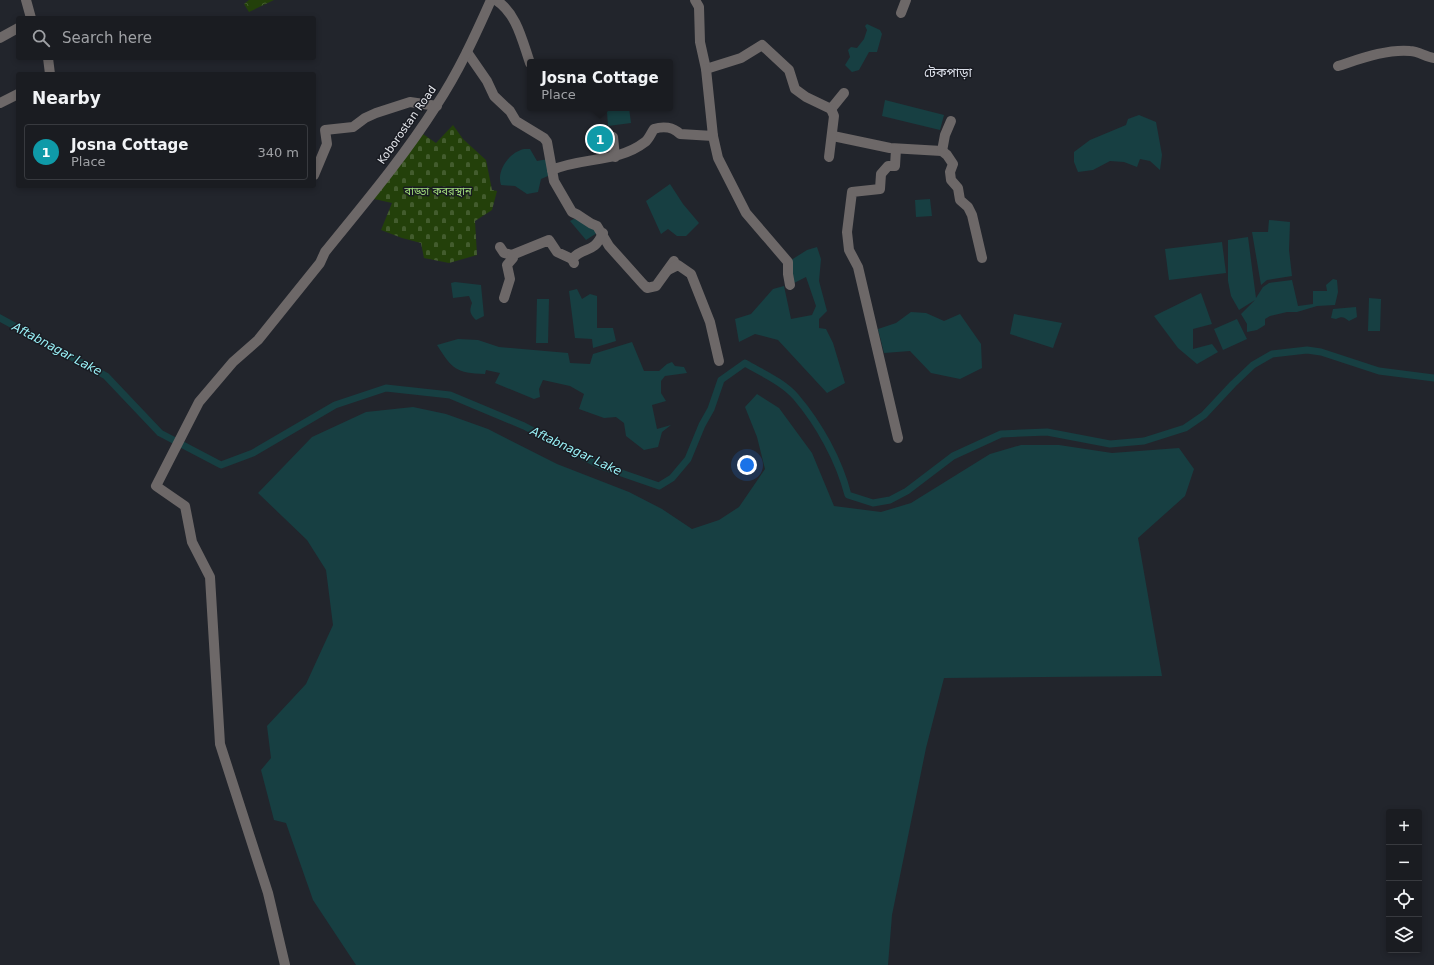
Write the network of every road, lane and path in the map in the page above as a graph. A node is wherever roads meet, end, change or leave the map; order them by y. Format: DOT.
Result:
graph roads {
  1 [pos="26,0"];
  2 [pos="490,0"];
  3 [pos="496,0"];
  4 [pos="695,0"];
  5 [pos="906,0"];
  6 [pos="901,13"];
  7 [pos="30,16"];
  8 [pos="16,29"];
  9 [pos="0,38"];
  10 [pos="467,52"];
  11 [pos="1434,58"];
  12 [pos="529,59"];
  13 [pos="48,60"];
  14 [pos="1338,66"];
  15 [pos="706,69"];
  16 [pos="50,72"];
  17 [pos="844,93"];
  18 [pos="16,95"];
  19 [pos="0,103"];
  20 [pos="437,106"];
  21 [pos="831,109"];
  22 [pos="950,121"];
  23 [pos="713,136"];
  24 [pos="833,136"];
  25 [pos="613,137"];
  26 [pos="896,149"];
  27 [pos="942,151"];
  28 [pos="615,156"];
  29 [pos="829,158"];
  30 [pos="316,170"];
  31 [pos="552,170"];
  32 [pos="603,233"];
  33 [pos="500,247"];
  34 [pos="512,255"];
  35 [pos="982,258"];
  36 [pos="674,261"];
  37 [pos="668,270"];
  38 [pos="790,285"];
  39 [pos="504,298"];
  40 [pos="719,361"];
  41 [pos="898,438"];
  42 [pos="285,965"];
  1 -- 7 [label="street"];
  2 -- 10 [label="street, Koborostan Road"];
  3 -- 12 [label="street"];
  4 -- 15 [label="street"];
  5 -- 6 [label="street"];
  8 -- 9 [label="street"];
  10 -- 20 [label="street, Koborostan Road"];
  10 -- 31 [label="street"];
  11 -- 14 [label="street"];
  13 -- 16 [label="street"];
  15 -- 21 [label="street"];
  15 -- 23 [label="street"];
  17 -- 21 [label="street"];
  18 -- 19 [label="street"];
  20 -- 30 [label="street"];
  20 -- 42 [label="street, Koborostan Road"];
  21 -- 24 [label="street"];
  22 -- 27 [label="street"];
  23 -- 28 [label="street"];
  23 -- 38 [label="street"];
  24 -- 26 [label="street"];
  24 -- 29 [label="street"];
  25 -- 28 [label="street"];
  26 -- 27 [label="street"];
  26 -- 41 [label="street"];
  27 -- 35 [label="street"];
  28 -- 31 [label="street"];
  31 -- 32 [label="street"];
  32 -- 34 [label="street"];
  32 -- 37 [label="street"];
  33 -- 34 [label="street"];
  34 -- 39 [label="street"];
  36 -- 37 [label="street"];
  37 -- 40 [label="street"];
}
